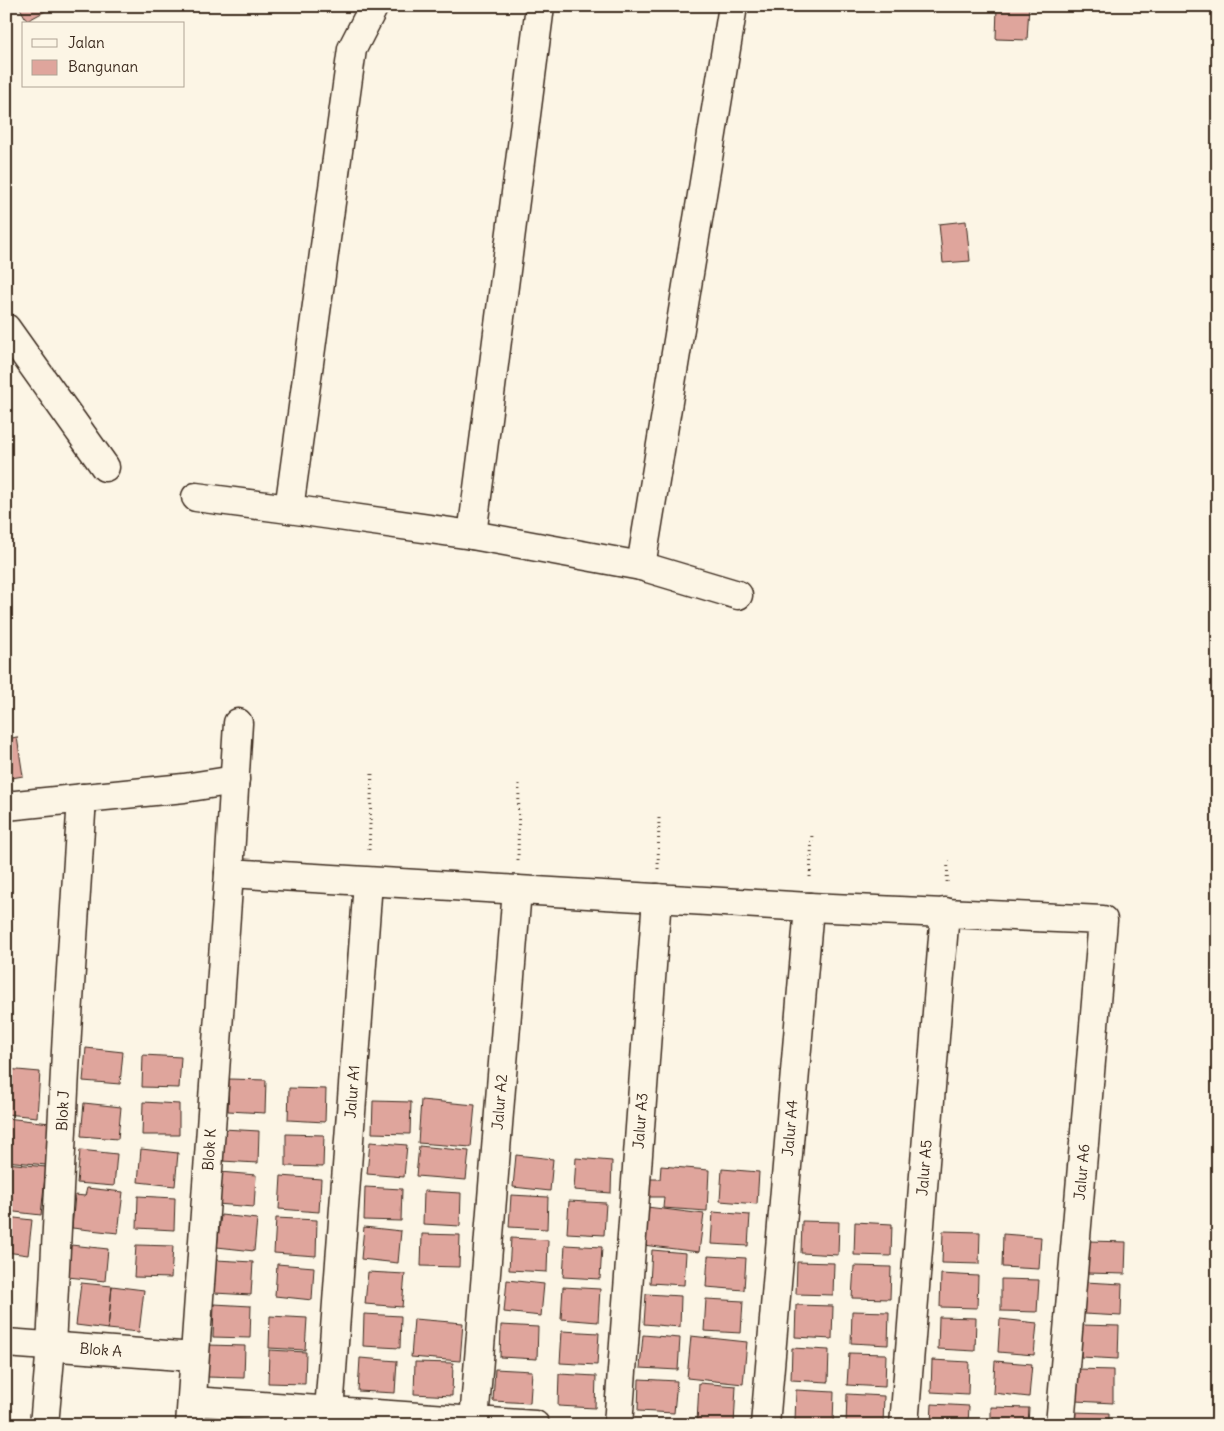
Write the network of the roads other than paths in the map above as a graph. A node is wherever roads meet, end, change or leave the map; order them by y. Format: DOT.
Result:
graph roads {
  1 [pos="374,6"];
  2 [pos="540,6"];
  3 [pos="734,6"];
  4 [pos="6,328"];
  5 [pos="105,467"];
  6 [pos="196,498"];
  7 [pos="289,509"];
  8 [pos="472,535"];
  9 [pos="641,566"];
  10 [pos="738,595"];
  11 [pos="238,723"];
  12 [pos="235,780"];
  13 [pos="82,798"];
  14 [pos="6,806"];
  15 [pos="229,873"];
  16 [pos="368,882"];
  17 [pos="517,890"];
  18 [pos="657,898"];
  19 [pos="808,907"];
  20 [pos="945,912"];
  21 [pos="6,1343"];
  22 [pos="51,1346"];
  23 [pos="194,1357"];
  24 [pos="329,1411"];
  25 [pos="191,1413"];
  26 [pos="474,1421"];
  27 [pos="44,1425"];
  28 [pos="535,1425"];
  29 [pos="618,1425"];
  30 [pos="765,1425"];
  31 [pos="904,1425"];
  32 [pos="1060,1425"];
  1 -- 7 [label="street"];
  2 -- 8 [label="street"];
  3 -- 9 [label="street"];
  4 -- 5 [label="street"];
  6 -- 7 [label="street"];
  7 -- 8 [label="street"];
  8 -- 9 [label="street"];
  9 -- 10 [label="street"];
  11 -- 12 [label="street, Blok K"];
  12 -- 13 [label="street"];
  12 -- 15 [label="street, Blok K"];
  13 -- 14 [label="street"];
  13 -- 22 [label="street, Blok J"];
  15 -- 16 [label="street"];
  15 -- 23 [label="street, Blok K"];
  16 -- 17 [label="street"];
  16 -- 24 [label="street, Jalur A1"];
  17 -- 18 [label="street"];
  17 -- 26 [label="street, Jalur A2"];
  18 -- 19 [label="street"];
  18 -- 29 [label="street, Jalur A3"];
  19 -- 20 [label="street"];
  19 -- 30 [label="street, Jalur A4"];
  20 -- 31 [label="street, Jalur A5"];
  20 -- 32 [label="street, Jalur A6"];
  21 -- 22 [label="street, Blok A"];
  22 -- 23 [label="street, Blok A"];
  22 -- 27 [label="street, Blok J"];
  23 -- 25 [label="street, Blok K"];
  24 -- 25 [label="street"];
  24 -- 26 [label="street"];
  26 -- 28 [label="street"];
}
